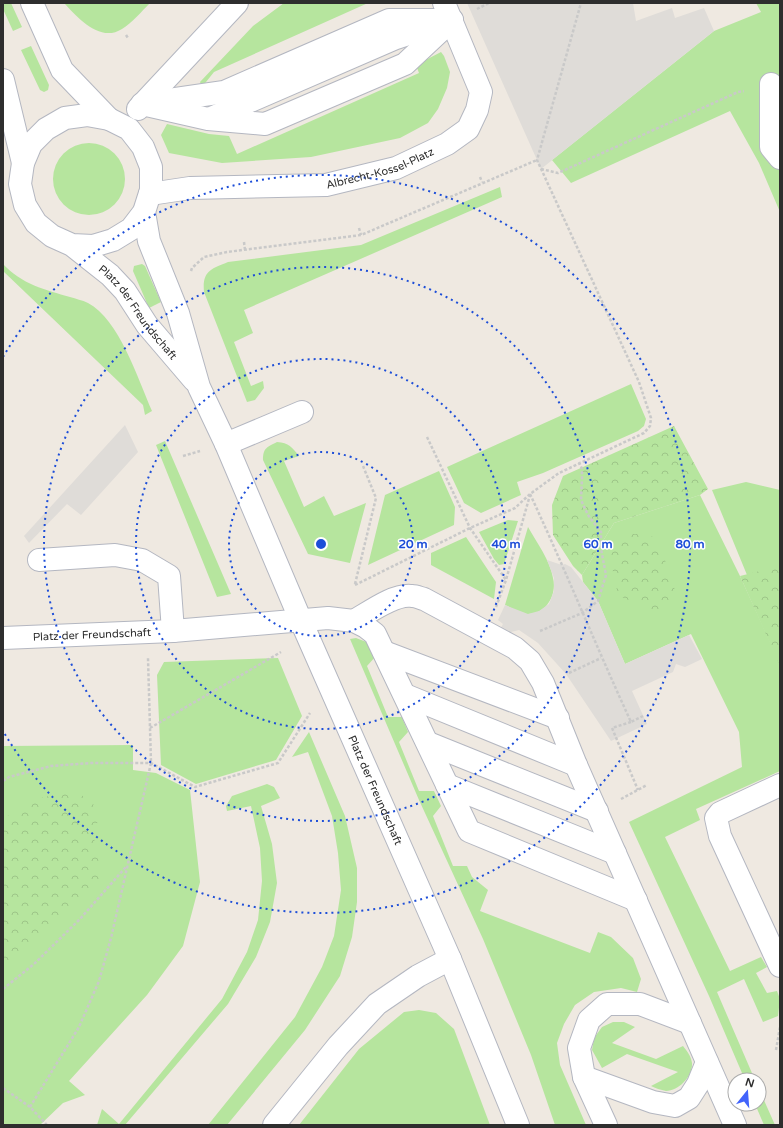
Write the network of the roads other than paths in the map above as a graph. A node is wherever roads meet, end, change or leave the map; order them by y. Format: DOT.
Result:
graph roads {
  1 [pos="32,3"];
  2 [pos="237,3"];
  3 [pos="448,11"];
  4 [pos="3,80"];
  5 [pos="771,84"];
  6 [pos="142,104"];
  7 [pos="116,122"];
  8 [pos="780,158"];
  9 [pos="23,164"];
  10 [pos="147,203"];
  11 [pos="72,245"];
  12 [pos="199,387"];
  13 [pos="302,412"];
  14 [pos="226,444"];
  15 [pos="39,560"];
  16 [pos="301,621"];
  17 [pos="354,621"];
  18 [pos="173,631"];
  19 [pos="3,638"];
  20 [pos="384,652"];
  21 [pos="405,695"];
  22 [pos="558,718"];
  23 [pos="428,743"];
  24 [pos="576,765"];
  25 [pos="447,785"];
  26 [pos="780,785"];
  27 [pos="597,811"];
  28 [pos="615,853"];
  29 [pos="636,900"];
  30 [pos="450,959"];
  31 [pos="780,966"];
  32 [pos="690,1023"];
  33 [pos="707,1062"];
  34 [pos="584,1077"];
  35 [pos="274,1125"];
  36 [pos="518,1125"];
  37 [pos="606,1125"];
  38 [pos="734,1125"];
  1 -- 7 [label="street, Platz der Freundschaft"];
  2 -- 6 [label="street"];
  3 -- 6 [label="street"];
  3 -- 6 [label="street"];
  3 -- 10 [label="street, Albrecht-Kossel-Platz"];
  4 -- 9 [label="street, Platz der Freundschaft"];
  5 -- 8 [label="street"];
  6 -- 7 [label="street"];
  7 -- 9 [label="street, Platz der Freundschaft"];
  7 -- 10 [label="street, Platz der Freundschaft"];
  9 -- 11 [label="street, Platz der Freundschaft"];
  10 -- 11 [label="street, Platz der Freundschaft"];
  10 -- 12 [label="street, Platz der Freundschaft"];
  11 -- 12 [label="street, Platz der Freundschaft"];
  12 -- 14 [label="street, Platz der Freundschaft"];
  13 -- 14 [label="street"];
  14 -- 16 [label="street, Platz der Freundschaft"];
  15 -- 18 [label="street"];
  16 -- 17 [label="street"];
  16 -- 18 [label="street, Platz der Freundschaft"];
  16 -- 30 [label="street, Platz der Freundschaft"];
  17 -- 20 [label="street"];
  17 -- 22 [label="street"];
  18 -- 19 [label="street, Platz der Freundschaft"];
  20 -- 21 [label="street"];
  20 -- 22 [label="street"];
  21 -- 23 [label="street"];
  21 -- 24 [label="street"];
  22 -- 24 [label="street"];
  23 -- 25 [label="street"];
  23 -- 27 [label="street"];
  24 -- 27 [label="street"];
  25 -- 28 [label="street"];
  25 -- 29 [label="street"];
  26 -- 31 [label="street"];
  27 -- 28 [label="street"];
  28 -- 29 [label="street"];
  29 -- 32 [label="street"];
  30 -- 35 [label="street"];
  30 -- 36 [label="street, Platz der Freundschaft"];
  32 -- 33 [label="street"];
  32 -- 34 [label="street"];
  33 -- 34 [label="street"];
  33 -- 38 [label="street"];
  34 -- 37 [label="street"];
}
